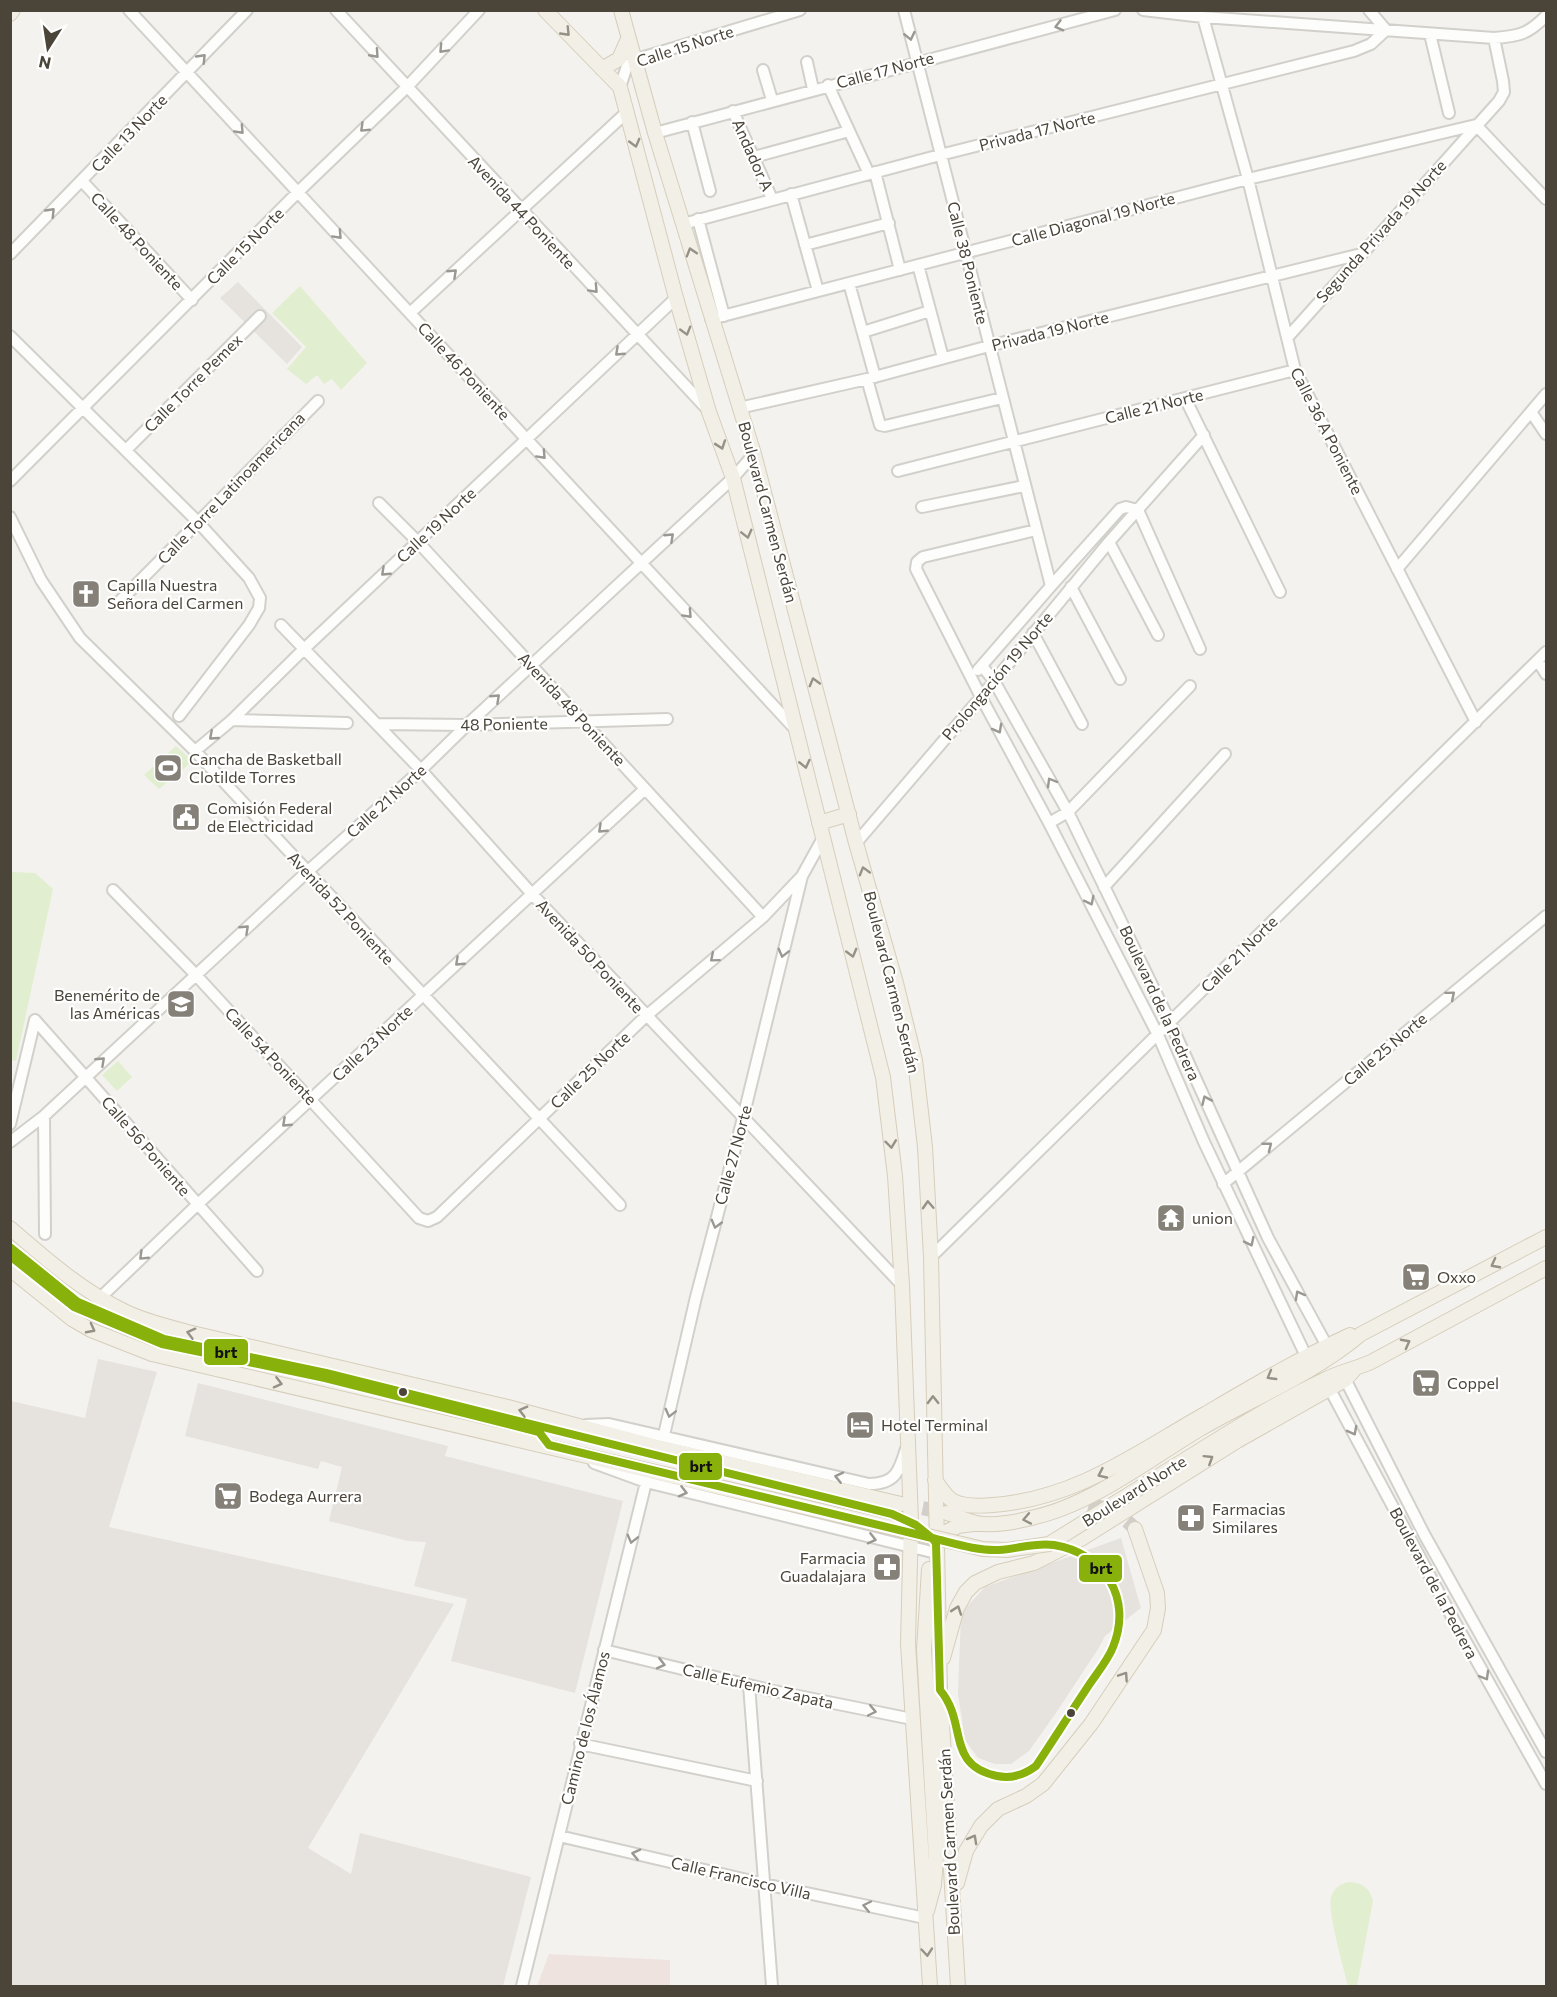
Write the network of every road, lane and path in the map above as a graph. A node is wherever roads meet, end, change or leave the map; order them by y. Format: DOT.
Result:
graph roads {
  1 [pos="129,10"];
  2 [pos="247,10"];
  3 [pos="336,10"];
  4 [pos="479,10"];
  5 [pos="545,10"];
  6 [pos="621,10"];
  7 [pos="800,10"];
  8 [pos="904,10"];
  9 [pos="1115,10"];
  10 [pos="1143,10"];
  11 [pos="1369,10"];
  12 [pos="1162,12"];
  13 [pos="1546,16"];
  14 [pos="1203,17"];
  15 [pos="1386,30"];
  16 [pos="1430,34"];
  17 [pos="1494,38"];
  18 [pos="628,39"];
  19 [pos="634,60"];
  20 [pos="807,62"];
  21 [pos="916,62"];
  22 [pos="602,69"];
  23 [pos="763,70"];
  24 [pos="187,73"];
  25 [pos="1223,85"];
  26 [pos="828,86"];
  27 [pos="620,87"];
  28 [pos="406,88"];
  29 [pos="813,89"];
  30 [pos="772,100"];
  31 [pos="734,111"];
  32 [pos="627,112"];
  33 [pos="1449,113"];
  34 [pos="692,122"];
  35 [pos="1476,125"];
  36 [pos="849,132"];
  37 [pos="655,133"];
  38 [pos="940,155"];
  39 [pos="754,157"];
  40 [pos="872,173"];
  41 [pos="1248,179"];
  42 [pos="82,181"];
  43 [pos="710,191"];
  44 [pos="298,192"];
  45 [pos="791,194"];
  46 [pos="772,199"];
  47 [pos="1546,199"];
  48 [pos="521,210"];
  49 [pos="698,219"];
  50 [pos="683,224"];
  51 [pos="889,224"];
  52 [pos="806,245"];
  53 [pos="965,253"];
  54 [pos="10,254"];
  55 [pos="1361,254"];
  56 [pos="918,265"];
  57 [pos="900,270"];
  58 [pos="1271,277"];
  59 [pos="849,283"];
  60 [pos="818,291"];
  61 [pos="676,298"];
  62 [pos="192,300"];
  63 [pos="930,311"];
  64 [pos="410,313"];
  65 [pos="260,316"];
  66 [pos="718,318"];
  67 [pos="863,332"];
  68 [pos="637,335"];
  69 [pos="10,336"];
  70 [pos="1287,338"];
  71 [pos="989,346"];
  72 [pos="943,358"];
  73 [pos="1295,370"];
  74 [pos="871,378"];
  75 [pos="1546,394"];
  76 [pos="1002,398"];
  77 [pos="1185,398"];
  78 [pos="318,401"];
  79 [pos="740,408"];
  80 [pos="85,409"];
  81 [pos="710,412"];
  82 [pos="1531,412"];
  83 [pos="1546,434"];
  84 [pos="1204,435"];
  85 [pos="526,439"];
  86 [pos="1013,441"];
  87 [pos="126,450"];
  88 [pos="754,454"];
  89 [pos="898,471"];
  90 [pos="733,478"];
  91 [pos="10,481"];
  92 [pos="1024,486"];
  93 [pos="379,503"];
  94 [pos="922,507"];
  95 [pos="1138,510"];
  96 [pos="10,517"];
  97 [pos="198,522"];
  98 [pos="1036,530"];
  99 [pos="418,542"];
  100 [pos="1109,542"];
  101 [pos="642,564"];
  102 [pos="1397,569"];
  103 [pos="1051,585"];
  104 [pos="1071,587"];
  105 [pos="1280,592"];
  106 [pos="119,602"];
  107 [pos="281,625"];
  108 [pos="1033,633"];
  109 [pos="1158,635"];
  110 [pos="304,649"];
  111 [pos="1200,649"];
  112 [pos="1546,652"];
  113 [pos="1538,661"];
  114 [pos="531,665"];
  115 [pos="982,666"];
  116 [pos="1546,674"];
  117 [pos="971,677"];
  118 [pos="1120,679"];
  119 [pos="994,681"];
  120 [pos="1190,686"];
  121 [pos="981,697"];
  122 [pos="179,716"];
  123 [pos="667,719"];
  124 [pos="232,720"];
  125 [pos="583,722"];
  126 [pos="1476,722"];
  127 [pos="347,723"];
  128 [pos="376,724"];
  129 [pos="1082,724"];
  130 [pos="467,725"];
  131 [pos="798,733"];
  132 [pos="195,751"];
  133 [pos="1225,754"];
  134 [pos="421,770"];
  135 [pos="645,789"];
  136 [pos="1068,812"];
  137 [pos="849,814"];
  138 [pos="819,823"];
  139 [pos="1049,823"];
  140 [pos="823,838"];
  141 [pos="856,843"];
  142 [pos="307,872"];
  143 [pos="802,876"];
  144 [pos="1104,887"];
  145 [pos="113,890"];
  146 [pos="532,894"];
  147 [pos="1546,916"];
  148 [pos="763,917"];
  149 [pos="195,974"];
  150 [pos="423,996"];
  151 [pos="646,1016"];
  152 [pos="1170,1022"];
  153 [pos="1158,1035"];
  154 [pos="85,1076"];
  155 [pos="311,1099"];
  156 [pos="44,1116"];
  157 [pos="743,1118"];
  158 [pos="540,1119"];
  159 [pos="10,1124"];
  160 [pos="10,1142"];
  161 [pos="1238,1170"];
  162 [pos="1223,1184"];
  163 [pos="198,1204"];
  164 [pos="620,1205"];
  165 [pos="428,1221"];
  166 [pos="10,1228"];
  167 [pos="45,1234"];
  168 [pos="1546,1237"];
  169 [pos="931,1257"];
  170 [pos="1546,1268"];
  171 [pos="10,1269"];
  172 [pos="256,1271"];
  173 [pos="902,1285"];
  174 [pos="100,1298"];
  175 [pos="1361,1334"];
  176 [pos="1327,1346"];
  177 [pos="1306,1356"];
  178 [pos="1347,1374"];
  179 [pos="1327,1384"];
  180 [pos="580,1426"];
  181 [pos="664,1435"];
  182 [pos="909,1437"];
  183 [pos="647,1476"];
  184 [pos="935,1479"];
  185 [pos="901,1504"];
  186 [pos="1072,1504"];
  187 [pos="1089,1504"];
  188 [pos="946,1513"];
  189 [pos="979,1524"];
  190 [pos="1135,1529"];
  191 [pos="946,1532"];
  192 [pos="911,1548"];
  193 [pos="936,1553"];
  194 [pos="929,1569"];
  195 [pos="604,1650"];
  196 [pos="940,1666"];
  197 [pos="749,1685"];
  198 [pos="912,1719"];
  199 [pos="580,1744"];
  200 [pos="1546,1752"];
  201 [pos="757,1781"];
  202 [pos="1546,1784"];
  203 [pos="559,1836"];
  204 [pos="764,1884"];
  205 [pos="954,1894"];
  206 [pos="925,1918"];
  207 [pos="522,1986"];
  208 [pos="772,1986"];
  209 [pos="930,1986"];
  210 [pos="958,1986"];
  1 -- 24 [label="street, Calle 46 Poniente"];
  24 -- 2 [label="street, Calle 13 Norte, one-way"];
  3 -- 28 [label="street, Avenida 44 Poniente, one-way"];
  4 -- 28 [label="street, Calle 15 Norte, one-way"];
  5 -- 22 [label="main road, one-way"];
  6 -- 18 [label="main road, Boulevard Carmen Serdán"];
  7 -- 19 [label="street, Calle 15 Norte"];
  8 -- 21 [label="street, Calle 38 Poniente, one-way"];
  9 -- 21 [label="street, Calle 17 Norte, one-way"];
  10 -- 12 [label="street"];
  11 -- 15 [label="street"];
  12 -- 14 [label="street"];
  13 -- 17 [label="street"];
  14 -- 15 [label="street"];
  14 -- 25 [label="street, Calle 36 A Poniente"];
  15 -- 16 [label="street"];
  15 -- 25 [label="street, Privada 17 Norte"];
  16 -- 17 [label="street"];
  16 -- 33 [label="street"];
  17 -- 35 [label="street"];
  18 -- 19 [label="main road, Boulevard Carmen Serdán"];
  18 -- 22 [label="main road"];
  19 -- 27 [label="street, Calle 15 Norte"];
  19 -- 37 [label="main road, Boulevard Carmen Serdán"];
  20 -- 29 [label="street"];
  21 -- 26 [label="street, Calle 17 Norte"];
  21 -- 38 [label="street, Calle 38 Poniente"];
  22 -- 27 [label="main road"];
  23 -- 30 [label="street"];
  24 -- 42 [label="street, Calle 13 Norte"];
  24 -- 44 [label="street, Calle 46 Poniente, one-way"];
  25 -- 38 [label="street, Privada 17 Norte"];
  25 -- 41 [label="street, Calle 36 A Poniente"];
  26 -- 29 [label="street, Calle 17 Norte"];
  26 -- 36 [label="street"];
  27 -- 32 [label="main road, Boulevard Carmen Serdán"];
  28 -- 44 [label="street, Calle 15 Norte, one-way"];
  28 -- 48 [label="street, Avenida 44 Poniente"];
  29 -- 30 [label="street, Calle 17 Norte"];
  30 -- 31 [label="street, Calle 17 Norte"];
  31 -- 34 [label="street, Calle 17 Norte"];
  31 -- 39 [label="street, Andador A"];
  32 -- 48 [label="street"];
  32 -- 61 [label="main road, Boulevard Carmen Serdán, one-way"];
  34 -- 37 [label="street, Calle 17 Norte"];
  34 -- 43 [label="street"];
  35 -- 41 [label="street, Calle Diagonal 19 Norte"];
  35 -- 47 [label="street"];
  35 -- 55 [label="street, Segunda Privada 19 Norte"];
  36 -- 39 [label="street"];
  36 -- 40 [label="street"];
  37 -- 50 [label="main road, Boulevard Carmen Serdán"];
  38 -- 40 [label="street, Privada 17 Norte"];
  38 -- 53 [label="street, Calle 38 Poniente"];
  39 -- 46 [label="street, Andador A"];
  40 -- 45 [label="street, Privada 17 Norte"];
  40 -- 51 [label="street"];
  41 -- 53 [label="street, Calle Diagonal 19 Norte"];
  41 -- 58 [label="street, Calle 36 A Poniente"];
  54 -- 42 [label="street, Calle 13 Norte, one-way"];
  42 -- 62 [label="street, Calle 48 Poniente"];
  44 -- 62 [label="street, Calle 15 Norte"];
  44 -- 64 [label="street, Calle 46 Poniente, one-way"];
  45 -- 46 [label="street, Privada 17 Norte"];
  45 -- 52 [label="street"];
  46 -- 49 [label="street, Privada 17 Norte"];
  64 -- 48 [label="street, one-way"];
  48 -- 68 [label="street, Avenida 44 Poniente, one-way"];
  49 -- 50 [label="street, Privada 17 Norte"];
  49 -- 66 [label="street"];
  66 -- 50 [label="main road, Boulevard Carmen Serdán, one-way"];
  51 -- 52 [label="street"];
  51 -- 57 [label="street"];
  52 -- 60 [label="street"];
  53 -- 56 [label="street, Calle Diagonal 19 Norte"];
  53 -- 71 [label="street, Calle 38 Poniente"];
  55 -- 58 [label="street, Privada 19 Norte"];
  55 -- 70 [label="street, Segunda Privada 19 Norte"];
  56 -- 57 [label="street, Calle Diagonal 19 Norte"];
  56 -- 63 [label="street"];
  57 -- 59 [label="street, Calle Diagonal 19 Norte"];
  58 -- 70 [label="street, Calle 36 A Poniente"];
  58 -- 71 [label="street, Privada 19 Norte"];
  59 -- 60 [label="street, Calle Diagonal 19 Norte"];
  59 -- 67 [label="street"];
  60 -- 66 [label="street, Calle Diagonal 19 Norte"];
  61 -- 68 [label="street, Calle 19 Norte"];
  61 -- 81 [label="main road, Boulevard Carmen Serdán, one-way"];
  62 -- 80 [label="street, Calle 15 Norte"];
  63 -- 67 [label="street"];
  63 -- 72 [label="street"];
  64 -- 85 [label="street, Calle 46 Poniente"];
  65 -- 87 [label="street, Calle Torre Pemex"];
  66 -- 79 [label="main road, Boulevard Carmen Serdán"];
  67 -- 74 [label="street"];
  68 -- 81 [label="street, Avenida 44 Poniente"];
  68 -- 85 [label="street, Calle 19 Norte, one-way"];
  69 -- 80 [label="street"];
  70 -- 73 [label="street, Calle 36 A Poniente"];
  71 -- 72 [label="street, Privada 19 Norte"];
  71 -- 76 [label="street, Calle 38 Poniente"];
  72 -- 74 [label="street, Privada 19 Norte"];
  73 -- 77 [label="street, Calle 21 Norte"];
  73 -- 102 [label="street, Calle 36 A Poniente"];
  74 -- 76 [label="street"];
  74 -- 79 [label="street, Privada 19 Norte"];
  75 -- 82 [label="street"];
  76 -- 86 [label="street, Calle 38 Poniente"];
  77 -- 84 [label="street"];
  77 -- 86 [label="street, Calle 21 Norte"];
  78 -- 97 [label="street, Calle Torre Latinoamericana"];
  79 -- 88 [label="main road, Boulevard Carmen Serdán"];
  80 -- 87 [label="street"];
  80 -- 91 [label="street, Calle 15 Norte"];
  81 -- 90 [label="main road, Boulevard Carmen Serdán, one-way"];
  82 -- 83 [label="street"];
  82 -- 102 [label="street"];
  84 -- 95 [label="street, Prolongación 19 Norte"];
  84 -- 105 [label="street"];
  85 -- 99 [label="street, Calle 19 Norte"];
  85 -- 101 [label="street, Calle 46 Poniente, one-way"];
  86 -- 89 [label="street, Calle 21 Norte"];
  86 -- 92 [label="street, Calle 38 Poniente"];
  87 -- 97 [label="street"];
  88 -- 90 [label="street, Calle 21 Norte"];
  137 -- 88 [label="main road, Boulevard Carmen Serdán, one-way"];
  101 -- 90 [label="street, Calle 21 Norte, one-way"];
  90 -- 131 [label="main road, Boulevard Carmen Serdán, one-way"];
  92 -- 94 [label="street"];
  92 -- 98 [label="street, Calle 38 Poniente"];
  93 -- 99 [label="street, Avenida 48 Poniente"];
  95 -- 100 [label="street, Prolongación 19 Norte"];
  95 -- 103 [label="street, Prolongación 19 Norte"];
  95 -- 111 [label="street"];
  96 -- 132 [label="street, Avenida 52 Poniente"];
  97 -- 106 [label="street, Calle Torre Latinoamericana"];
  97 -- 122 [label="street"];
  98 -- 103 [label="street, Calle 38 Poniente"];
  98 -- 117 [label="street, Boulevard de la Pedrera"];
  99 -- 110 [label="street, Calle 19 Norte, one-way"];
  99 -- 114 [label="street, Avenida 48 Poniente"];
  100 -- 104 [label="street, Prolongación 19 Norte"];
  100 -- 109 [label="street"];
  101 -- 114 [label="street, Calle 21 Norte"];
  101 -- 131 [label="street, Calle 46 Poniente, one-way"];
  102 -- 126 [label="street, Calle 36 A Poniente"];
  103 -- 115 [label="street, Prolongación 19 Norte"];
  104 -- 108 [label="street, Prolongación 19 Norte"];
  104 -- 118 [label="street"];
  107 -- 110 [label="street, Avenida 50 Poniente"];
  108 -- 119 [label="street, Prolongación 19 Norte"];
  108 -- 129 [label="street"];
  110 -- 124 [label="street, Calle 19 Norte"];
  110 -- 128 [label="street, Avenida 50 Poniente"];
  112 -- 113 [label="street, Calle 21 Norte"];
  113 -- 116 [label="street"];
  113 -- 126 [label="street, Calle 21 Norte"];
  114 -- 125 [label="street, Avenida 48 Poniente"];
  130 -- 114 [label="street, Calle 21 Norte, one-way"];
  115 -- 117 [label="street, Prolongación 19 Norte"];
  115 -- 119 [label="street, Boulevard de la Pedrera"];
  117 -- 121 [label="street, Boulevard de la Pedrera"];
  119 -- 121 [label="street, Prolongación 19 Norte"];
  136 -- 119 [label="street, Boulevard de la Pedrera, one-way"];
  120 -- 136 [label="street"];
  121 -- 139 [label="street, Boulevard de la Pedrera, one-way"];
  121 -- 141 [label="street, Prolongación 19 Norte"];
  123 -- 125 [label="street, 48 Poniente"];
  124 -- 127 [label="street"];
  124 -- 132 [label="street, Calle 19 Norte, one-way"];
  125 -- 130 [label="street, 48 Poniente"];
  125 -- 135 [label="street, Avenida 48 Poniente"];
  126 -- 152 [label="street, Calle 21 Norte"];
  128 -- 130 [label="street, 48 Poniente"];
  128 -- 134 [label="street, Avenida 50 Poniente"];
  130 -- 134 [label="street, Calle 21 Norte"];
  131 -- 138 [label="main road, Boulevard Carmen Serdán, one-way"];
  132 -- 142 [label="street, Avenida 52 Poniente"];
  133 -- 144 [label="street"];
  134 -- 142 [label="street, Calle 21 Norte"];
  134 -- 146 [label="street, Avenida 50 Poniente"];
  135 -- 146 [label="street, Calle 23 Norte, one-way"];
  135 -- 148 [label="street, Avenida 48 Poniente"];
  136 -- 139 [label="street"];
  136 -- 144 [label="street, Boulevard de la Pedrera"];
  137 -- 138 [label="main road"];
  137 -- 141 [label="main road, Boulevard Carmen Serdán"];
  138 -- 140 [label="main road, Boulevard Carmen Serdán"];
  139 -- 153 [label="street, Boulevard de la Pedrera, one-way"];
  140 -- 143 [label="street, Calle 25 Norte"];
  140 -- 173 [label="main road, Boulevard Carmen Serdán, one-way"];
  169 -- 141 [label="main road, Boulevard Carmen Serdán, one-way"];
  149 -- 142 [label="street, Calle 21 Norte, one-way"];
  142 -- 150 [label="street, Avenida 52 Poniente"];
  143 -- 148 [label="street, Calle 25 Norte"];
  143 -- 157 [label="street, Calle 27 Norte, one-way"];
  144 -- 152 [label="street, Boulevard de la Pedrera"];
  145 -- 149 [label="street, Calle 54 Poniente"];
  146 -- 150 [label="street, Calle 23 Norte, one-way"];
  146 -- 151 [label="street, Avenida 50 Poniente"];
  161 -- 147 [label="street, Calle 25 Norte, one-way"];
  148 -- 151 [label="street, Calle 25 Norte, one-way"];
  154 -- 149 [label="street, Calle 21 Norte, one-way"];
  149 -- 155 [label="street, Calle 54 Poniente"];
  150 -- 155 [label="street, Calle 23 Norte"];
  150 -- 158 [label="street, Avenida 52 Poniente"];
  151 -- 157 [label="street, Avenida 50 Poniente"];
  151 -- 158 [label="street, Calle 25 Norte"];
  152 -- 153 [label="street, Calle 21 Norte"];
  161 -- 152 [label="street, Boulevard de la Pedrera, one-way"];
  153 -- 162 [label="street, Boulevard de la Pedrera"];
  153 -- 169 [label="street, Calle 21 Norte"];
  154 -- 156 [label="street, Calle 21 Norte"];
  154 -- 159 [label="street, Calle 56 Poniente"];
  154 -- 163 [label="street, Calle 56 Poniente"];
  155 -- 163 [label="street, Calle 23 Norte, one-way"];
  155 -- 165 [label="street, Calle 54 Poniente"];
  156 -- 160 [label="street, Calle 21 Norte"];
  156 -- 167 [label="street"];
  157 -- 173 [label="street, Avenida 50 Poniente"];
  157 -- 181 [label="street, Calle 27 Norte, one-way"];
  158 -- 164 [label="street, Avenida 52 Poniente"];
  158 -- 165 [label="street, Calle 25 Norte"];
  161 -- 162 [label="street, Calle 25 Norte"];
  176 -- 161 [label="street, Boulevard de la Pedrera, one-way"];
  162 -- 177 [label="street, Boulevard de la Pedrera, one-way"];
  163 -- 172 [label="street, Calle 56 Poniente"];
  163 -- 174 [label="street, Calle 23 Norte, one-way"];
  166 -- 174 [label="main road"];
  168 -- 175 [label="main road, Boulevard Norte, one-way"];
  184 -- 169 [label="main road, Boulevard Carmen Serdán, one-way"];
  178 -- 170 [label="main road, one-way"];
  171 -- 183 [label="main road, Boulevard Norte, one-way"];
  173 -- 182 [label="main road, Boulevard Carmen Serdán"];
  180 -- 174 [label="main road, one-way"];
  175 -- 176 [label="main road"];
  175 -- 186 [label="main road, Boulevard Norte"];
  176 -- 177 [label="main road"];
  177 -- 184 [label="main road, one-way"];
  178 -- 179 [label="main road"];
  178 -- 200 [label="street, Boulevard de la Pedrera"];
  179 -- 183 [label="main road, Boulevard Norte, bridge"];
  196 -- 179 [label="main road, one-way"];
  179 -- 202 [label="street, Boulevard de la Pedrera, one-way"];
  180 -- 181 [label="street"];
  180 -- 185 [label="main road"];
  182 -- 181 [label="street, one-way"];
  182 -- 192 [label="main road, Boulevard Carmen Serdán"];
  183 -- 192 [label="street, Boulevard Norte, one-way"];
  183 -- 195 [label="street, Camino de los Álamos, one-way"];
  184 -- 193 [label="main road, Boulevard Carmen Serdán"];
  186 -- 187 [label="main road"];
  186 -- 189 [label="main road, Boulevard Norte, one-way"];
  188 -- 189 [label="main road, Boulevard Norte"];
  189 -- 191 [label="main road"];
  205 -- 190 [label="main road, one-way"];
  192 -- 193 [label="street, Boulevard Norte"];
  192 -- 198 [label="main road, Boulevard Carmen Serdán"];
  193 -- 196 [label="main road, Boulevard Carmen Serdán"];
  194 -- 206 [label="main road"];
  195 -- 197 [label="street, Calle Eufemio Zapata, one-way"];
  195 -- 199 [label="street, Camino de los Álamos"];
  196 -- 205 [label="main road, Boulevard Carmen Serdán"];
  197 -- 198 [label="street, Calle Eufemio Zapata, one-way"];
  197 -- 201 [label="street"];
  198 -- 206 [label="main road, Boulevard Carmen Serdán"];
  199 -- 201 [label="street"];
  199 -- 203 [label="street, Camino de los Álamos"];
  201 -- 204 [label="street"];
  204 -- 203 [label="street, Calle Francisco Villa, one-way"];
  203 -- 207 [label="street, Camino de los Álamos"];
  206 -- 204 [label="street, Calle Francisco Villa, one-way"];
  204 -- 208 [label="street"];
  205 -- 210 [label="main road, Boulevard Carmen Serdán"];
  206 -- 209 [label="main road, Boulevard Carmen Serdán, one-way"];
}
